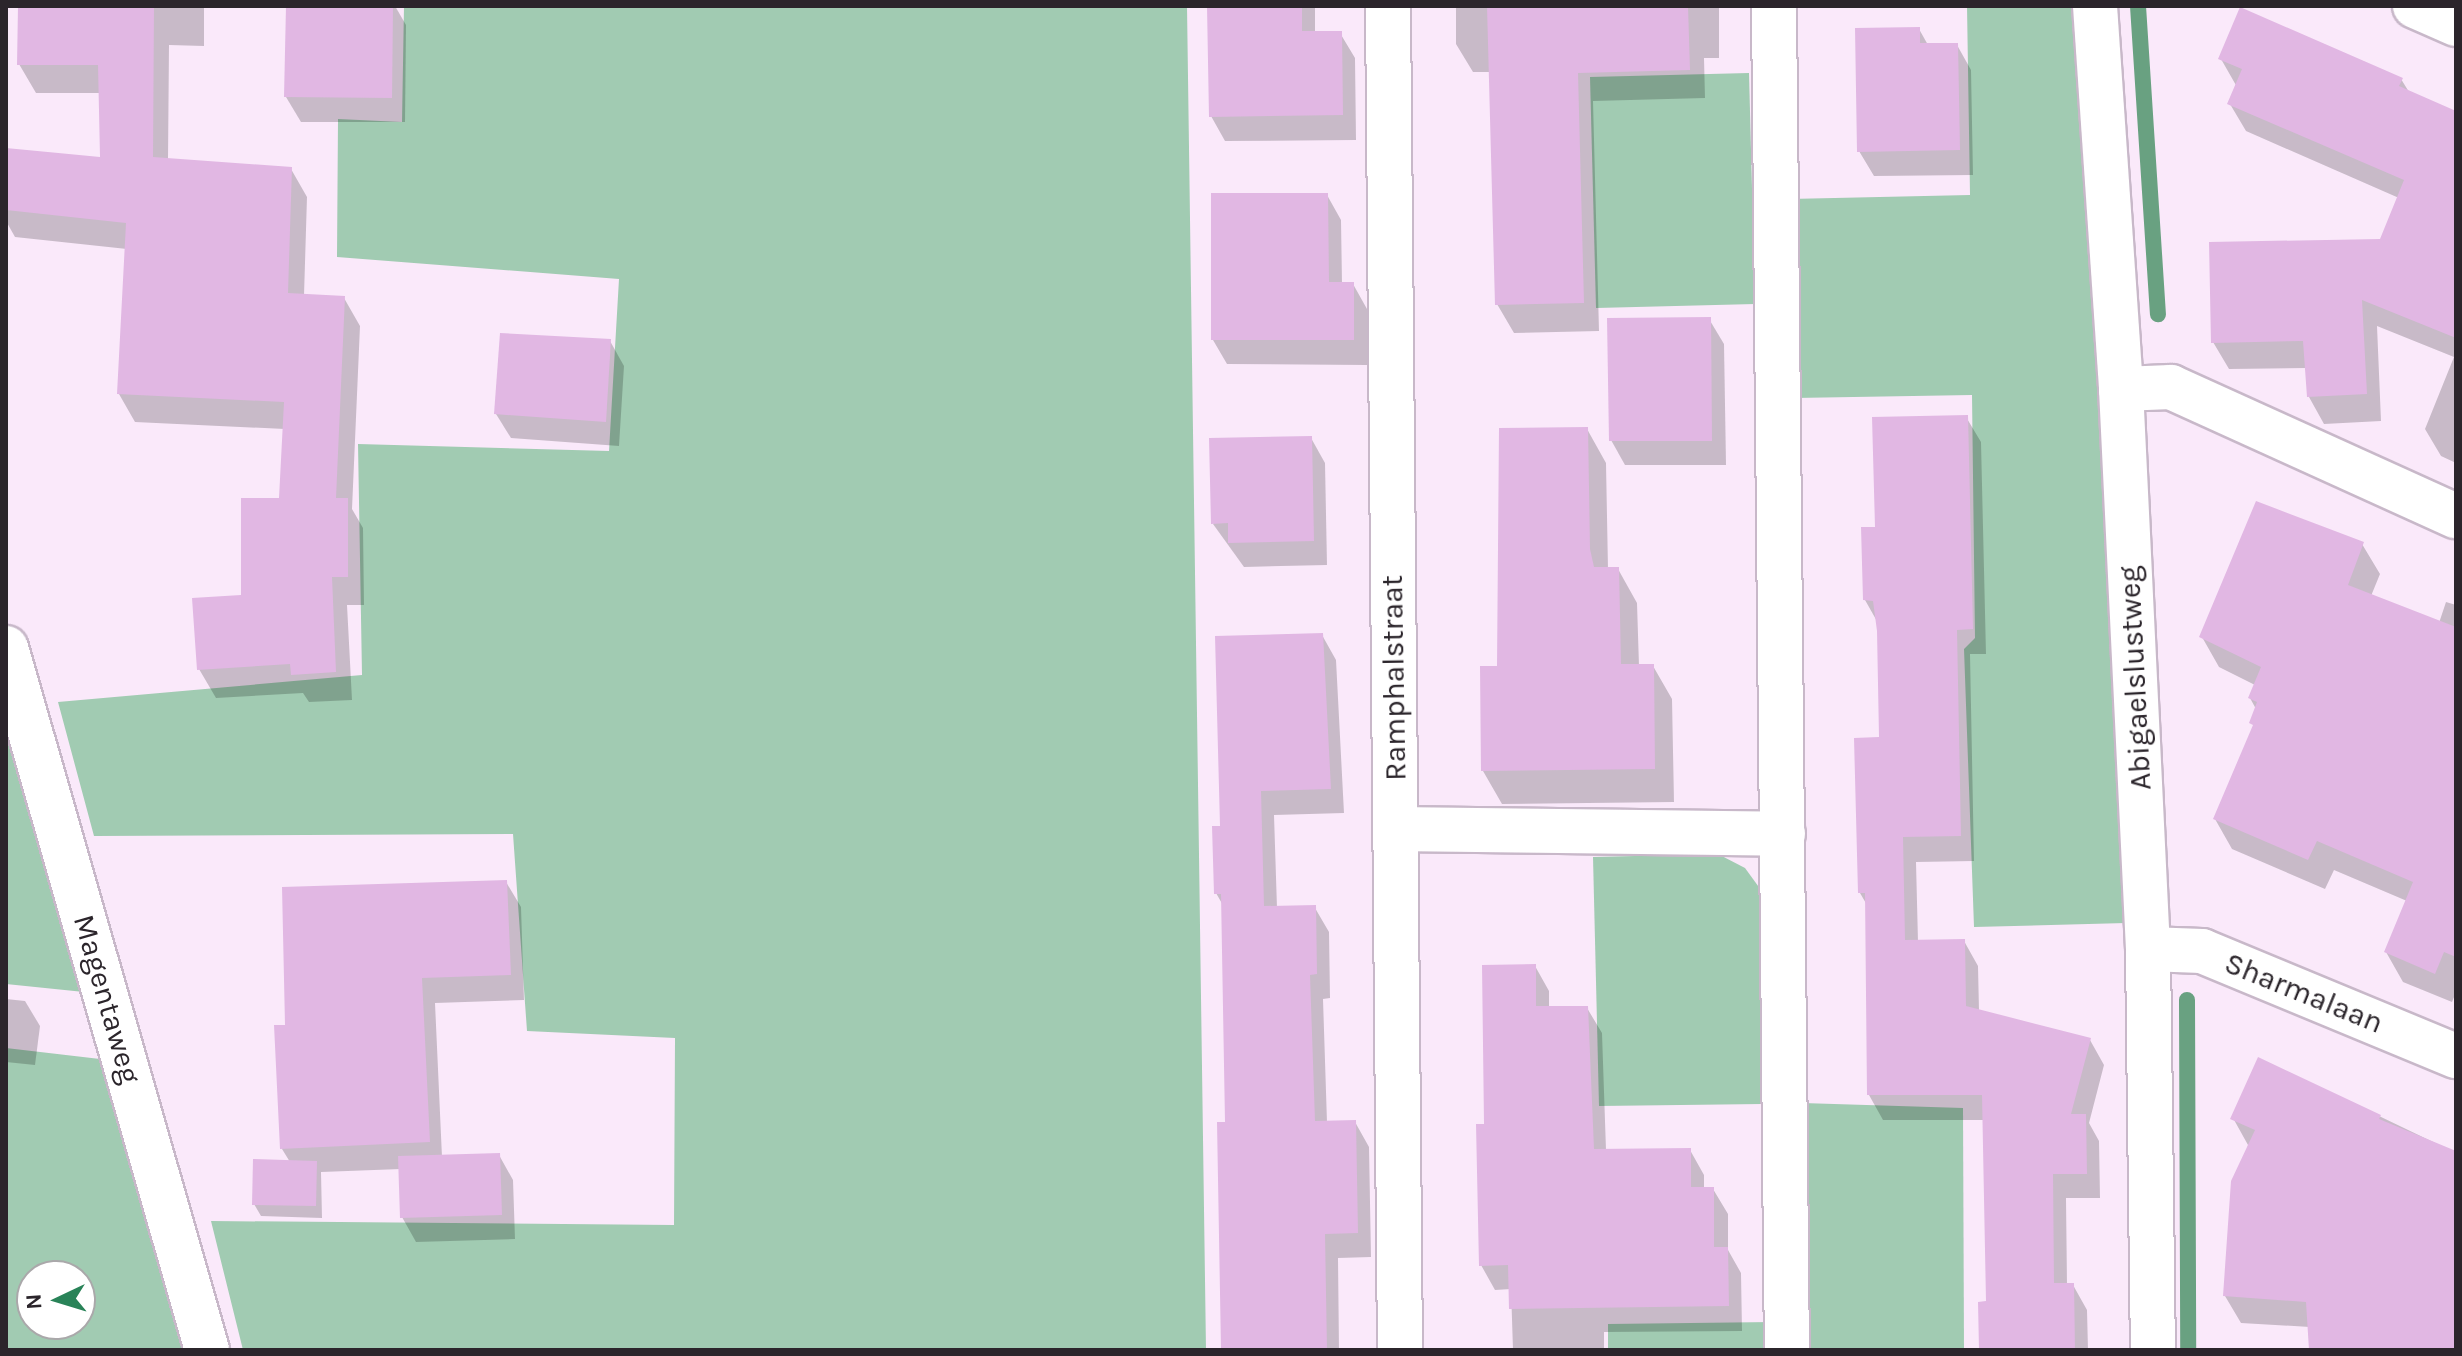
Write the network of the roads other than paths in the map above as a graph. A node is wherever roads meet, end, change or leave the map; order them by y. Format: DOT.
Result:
graph roads {
  1 [pos="1388,6"];
  2 [pos="1774,6"];
  3 [pos="2095,6"];
  4 [pos="2415,6"];
  5 [pos="2456,24"];
  6 [pos="2121,389"];
  7 [pos="2456,516"];
  8 [pos="6,648"];
  9 [pos="1396,829"];
  10 [pos="1783,834"];
  11 [pos="2148,949"];
  12 [pos="2456,1056"];
  13 [pos="207,1350"];
  14 [pos="1400,1350"];
  15 [pos="1787,1350"];
  16 [pos="2153,1350"];
  1 -- 9 [label="street, Ramphalstraat"];
  2 -- 10 [label="street"];
  3 -- 6 [label="street, Abigaelslustweg"];
  4 -- 5 [label="street"];
  6 -- 7 [label="street"];
  6 -- 11 [label="street, Abigaelslustweg"];
  8 -- 13 [label="street, Magentaweg"];
  9 -- 10 [label="street"];
  9 -- 14 [label="street, Ramphalstraat"];
  10 -- 15 [label="street"];
  11 -- 12 [label="street, Sharmalaan"];
  11 -- 16 [label="street, Abigaelslustweg"];
}
